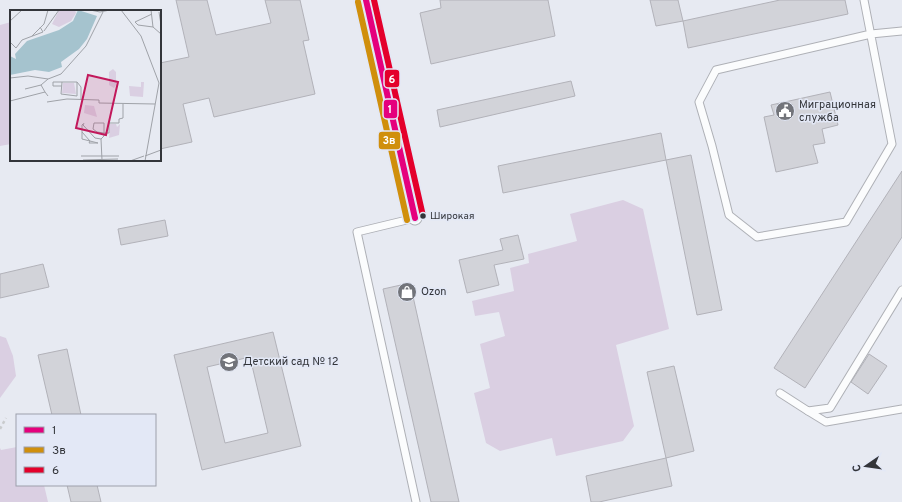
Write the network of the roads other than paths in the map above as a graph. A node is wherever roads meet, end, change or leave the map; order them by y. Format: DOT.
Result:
graph roads {
  1 [pos="366,0"];
  2 [pos="864,0"];
  3 [pos="902,31"];
  4 [pos="871,34"];
  5 [pos="414,218"];
  6 [pos="902,290"];
  7 [pos="780,393"];
  8 [pos="902,409"];
  9 [pos="808,411"];
  10 [pos="416,502"];
  1 -- 5 [label="street"];
  2 -- 4 [label="lane"];
  3 -- 4 [label="lane"];
  4 -- 4 [label="lane"];
  5 -- 10 [label="lane"];
  6 -- 9 [label="lane"];
  7 -- 9 [label="lane"];
  8 -- 9 [label="lane"];
}
